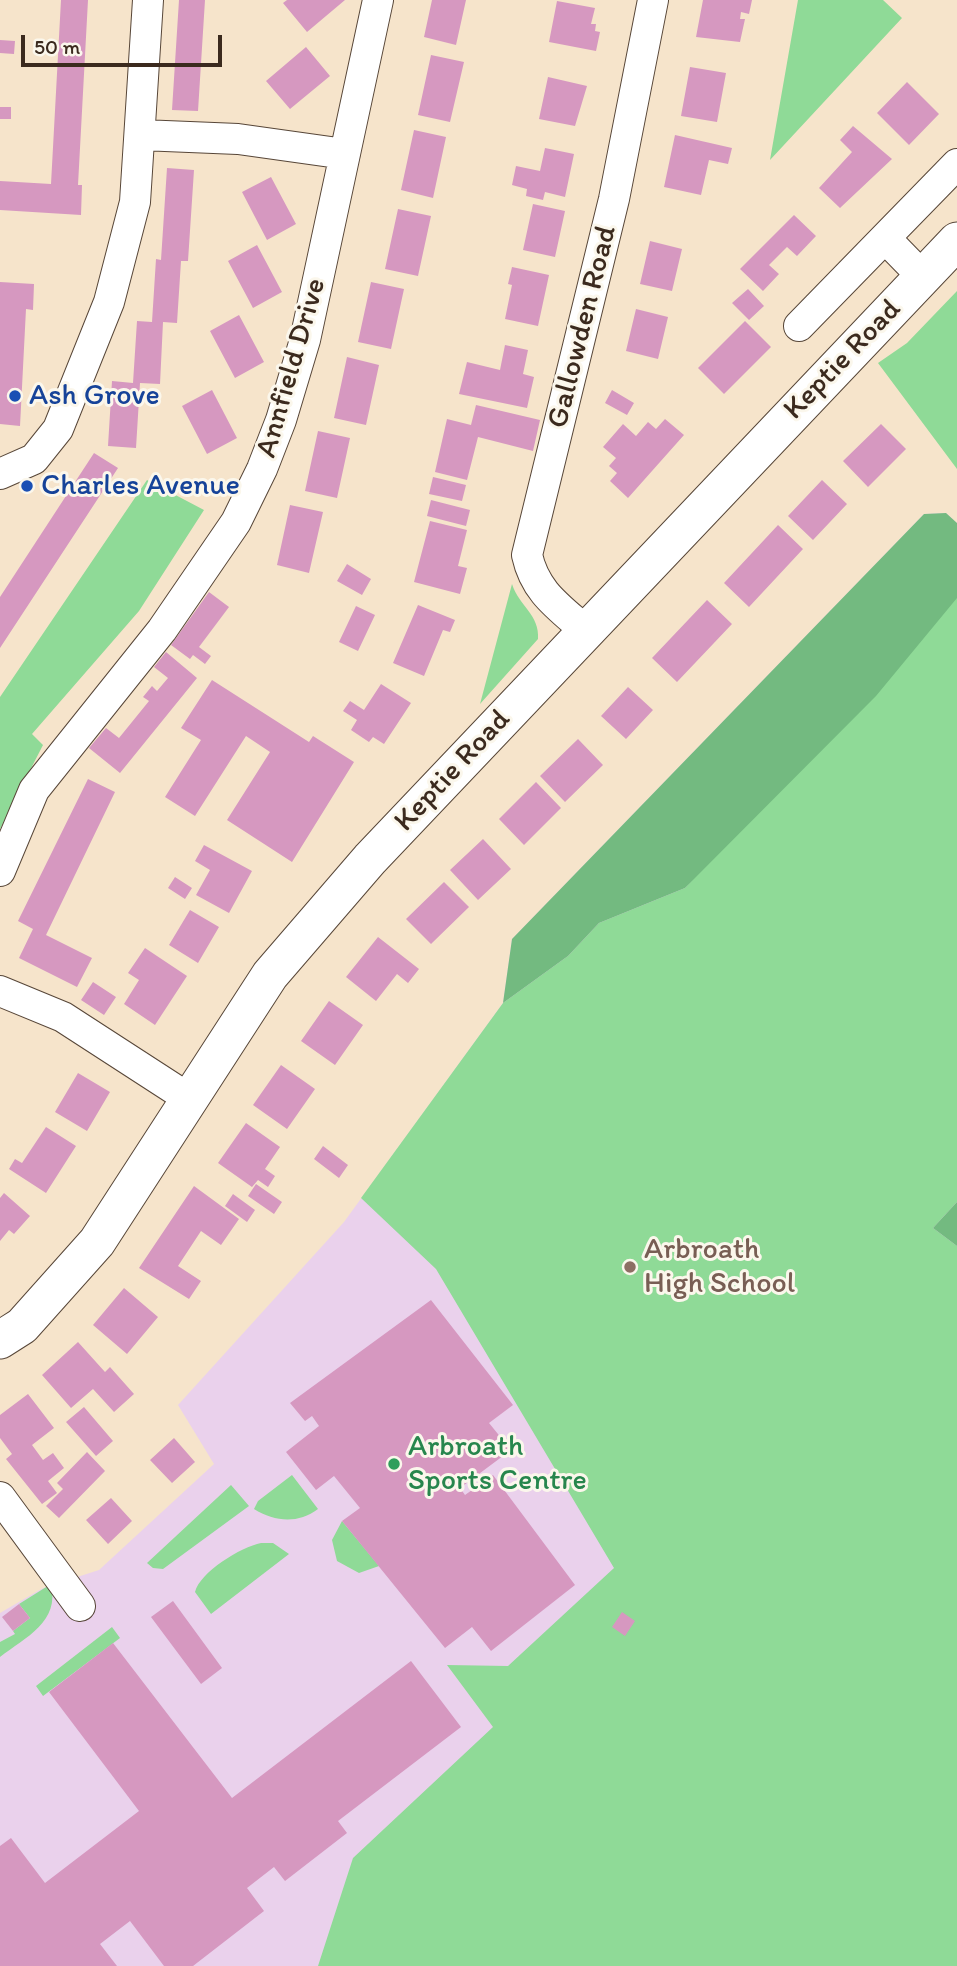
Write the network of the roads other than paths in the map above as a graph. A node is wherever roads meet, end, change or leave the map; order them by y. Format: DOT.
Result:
graph roads {
  1 [pos="148,0"];
  2 [pos="378,0"];
  3 [pos="653,0"];
  4 [pos="141,135"];
  5 [pos="345,154"];
  6 [pos="957,164"];
  7 [pos="886,238"];
  8 [pos="957,241"];
  9 [pos="922,276"];
  10 [pos="799,326"];
  11 [pos="0,474"];
  12 [pos="586,631"];
  13 [pos="0,871"];
  14 [pos="0,991"];
  15 [pos="188,1098"];
  16 [pos="0,1340"];
  17 [pos="0,1497"];
  18 [pos="80,1606"];
  1 -- 4 [label="street"];
  2 -- 5 [label="street, Annfield Drive"];
  3 -- 12 [label="street, Gallowden Road"];
  4 -- 5 [label="street"];
  4 -- 11 [label="street"];
  5 -- 13 [label="street, Annfield Drive"];
  6 -- 7 [label="street, Keptie Road"];
  7 -- 9 [label="street"];
  7 -- 10 [label="street, Keptie Road"];
  8 -- 9 [label="main road, Keptie Road"];
  9 -- 12 [label="main road, Keptie Road"];
  12 -- 15 [label="main road, Keptie Road"];
  14 -- 15 [label="street"];
  15 -- 16 [label="main road, Keptie Road"];
  17 -- 18 [label="street"];
}
